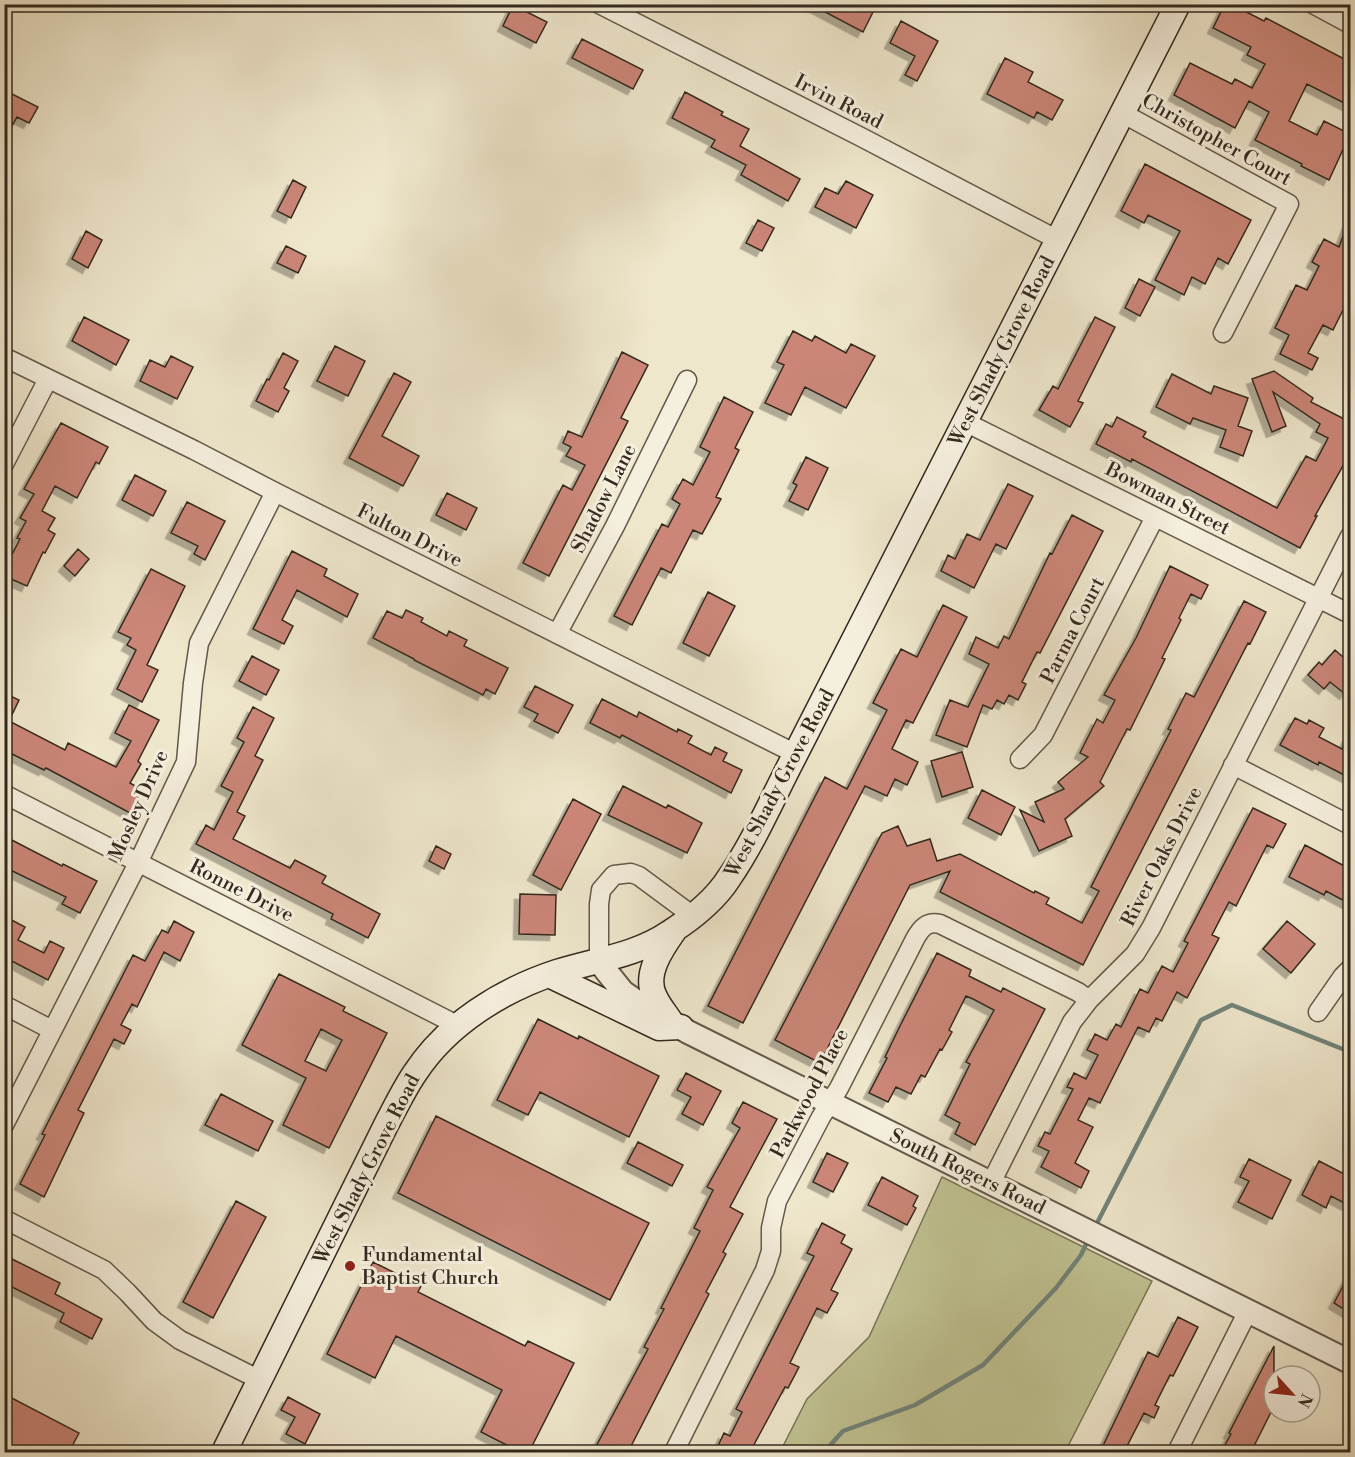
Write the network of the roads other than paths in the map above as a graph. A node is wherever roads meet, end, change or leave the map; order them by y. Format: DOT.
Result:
graph roads {
  1 [pos="599,4"];
  2 [pos="1178,4"];
  3 [pos="1313,4"];
  4 [pos="1350,24"];
  5 [pos="1122,114"];
  6 [pos="1058,240"];
  7 [pos="1223,333"];
  8 [pos="4,357"];
  9 [pos="48,378"];
  10 [pos="687,380"];
  11 [pos="965,422"];
  12 [pos="4,464"];
  13 [pos="274,492"];
  14 [pos="1155,517"];
  15 [pos="1350,536"];
  16 [pos="1318,598"];
  17 [pos="1350,614"];
  18 [pos="557,634"];
  19 [pos="796,754"];
  20 [pos="1020,759"];
  21 [pos="1233,765"];
  22 [pos="4,794"];
  23 [pos="1350,825"];
  24 [pos="138,863"];
  25 [pos="684,922"];
  26 [pos="599,962"];
  27 [pos="1350,969"];
  28 [pos="549,975"];
  29 [pos="1089,1000"];
  30 [pos="4,1005"];
  31 [pos="1318,1012"];
  32 [pos="676,1025"];
  33 [pos="459,1026"];
  34 [pos="52,1029"];
  35 [pos="830,1102"];
  36 [pos="4,1125"];
  37 [pos="991,1183"];
  38 [pos="4,1219"];
  39 [pos="1248,1311"];
  40 [pos="1350,1362"];
  41 [pos="260,1380"];
  42 [pos="224,1452"];
  43 [pos="674,1452"];
  44 [pos="1177,1452"];
  1 -- 6 [label="street, Irvin Road"];
  2 -- 5 [label="main road, West Shady Grove Road"];
  3 -- 4 [label="street"];
  5 -- 6 [label="main road, West Shady Grove Road"];
  5 -- 7 [label="street, Christopher Court"];
  6 -- 11 [label="main road, West Shady Grove Road"];
  8 -- 9 [label="street, Fulton Drive"];
  9 -- 12 [label="street"];
  9 -- 13 [label="street, Fulton Drive"];
  10 -- 18 [label="street, Shadow Lane"];
  11 -- 14 [label="street, Bowman Street"];
  11 -- 19 [label="main road, West Shady Grove Road"];
  13 -- 18 [label="street, Fulton Drive"];
  13 -- 24 [label="street, Mosley Drive"];
  14 -- 16 [label="street, Bowman Street"];
  14 -- 20 [label="street, Parma Court"];
  15 -- 16 [label="street, River Oaks Drive"];
  16 -- 17 [label="street, Bowman Street"];
  16 -- 21 [label="street, River Oaks Drive"];
  18 -- 19 [label="street, Fulton Drive"];
  19 -- 25 [label="main road, West Shady Grove Road"];
  21 -- 23 [label="street"];
  21 -- 29 [label="street, River Oaks Drive"];
  22 -- 24 [label="street, Ronne Drive"];
  24 -- 33 [label="street, Ronne Drive"];
  24 -- 34 [label="street, Mosley Drive"];
  25 -- 26 [label="main road, West Shady Grove Road"];
  25 -- 26 [label="street"];
  25 -- 32 [label="main road"];
  26 -- 28 [label="main road, West Shady Grove Road"];
  26 -- 32 [label="street, South Rogers Road"];
  27 -- 31 [label="street"];
  28 -- 32 [label="main road"];
  28 -- 33 [label="main road, West Shady Grove Road"];
  29 -- 35 [label="street, Parkwood Place"];
  29 -- 37 [label="street, River Oaks Drive"];
  30 -- 34 [label="street"];
  32 -- 35 [label="street, South Rogers Road"];
  33 -- 41 [label="main road, West Shady Grove Road"];
  34 -- 36 [label="street, Mosley Drive"];
  35 -- 37 [label="street, South Rogers Road"];
  35 -- 43 [label="street, Parkwood Place"];
  37 -- 39 [label="street, South Rogers Road"];
  38 -- 41 [label="street"];
  39 -- 40 [label="street, South Rogers Road"];
  39 -- 44 [label="street"];
  41 -- 42 [label="main road, West Shady Grove Road"];
}
